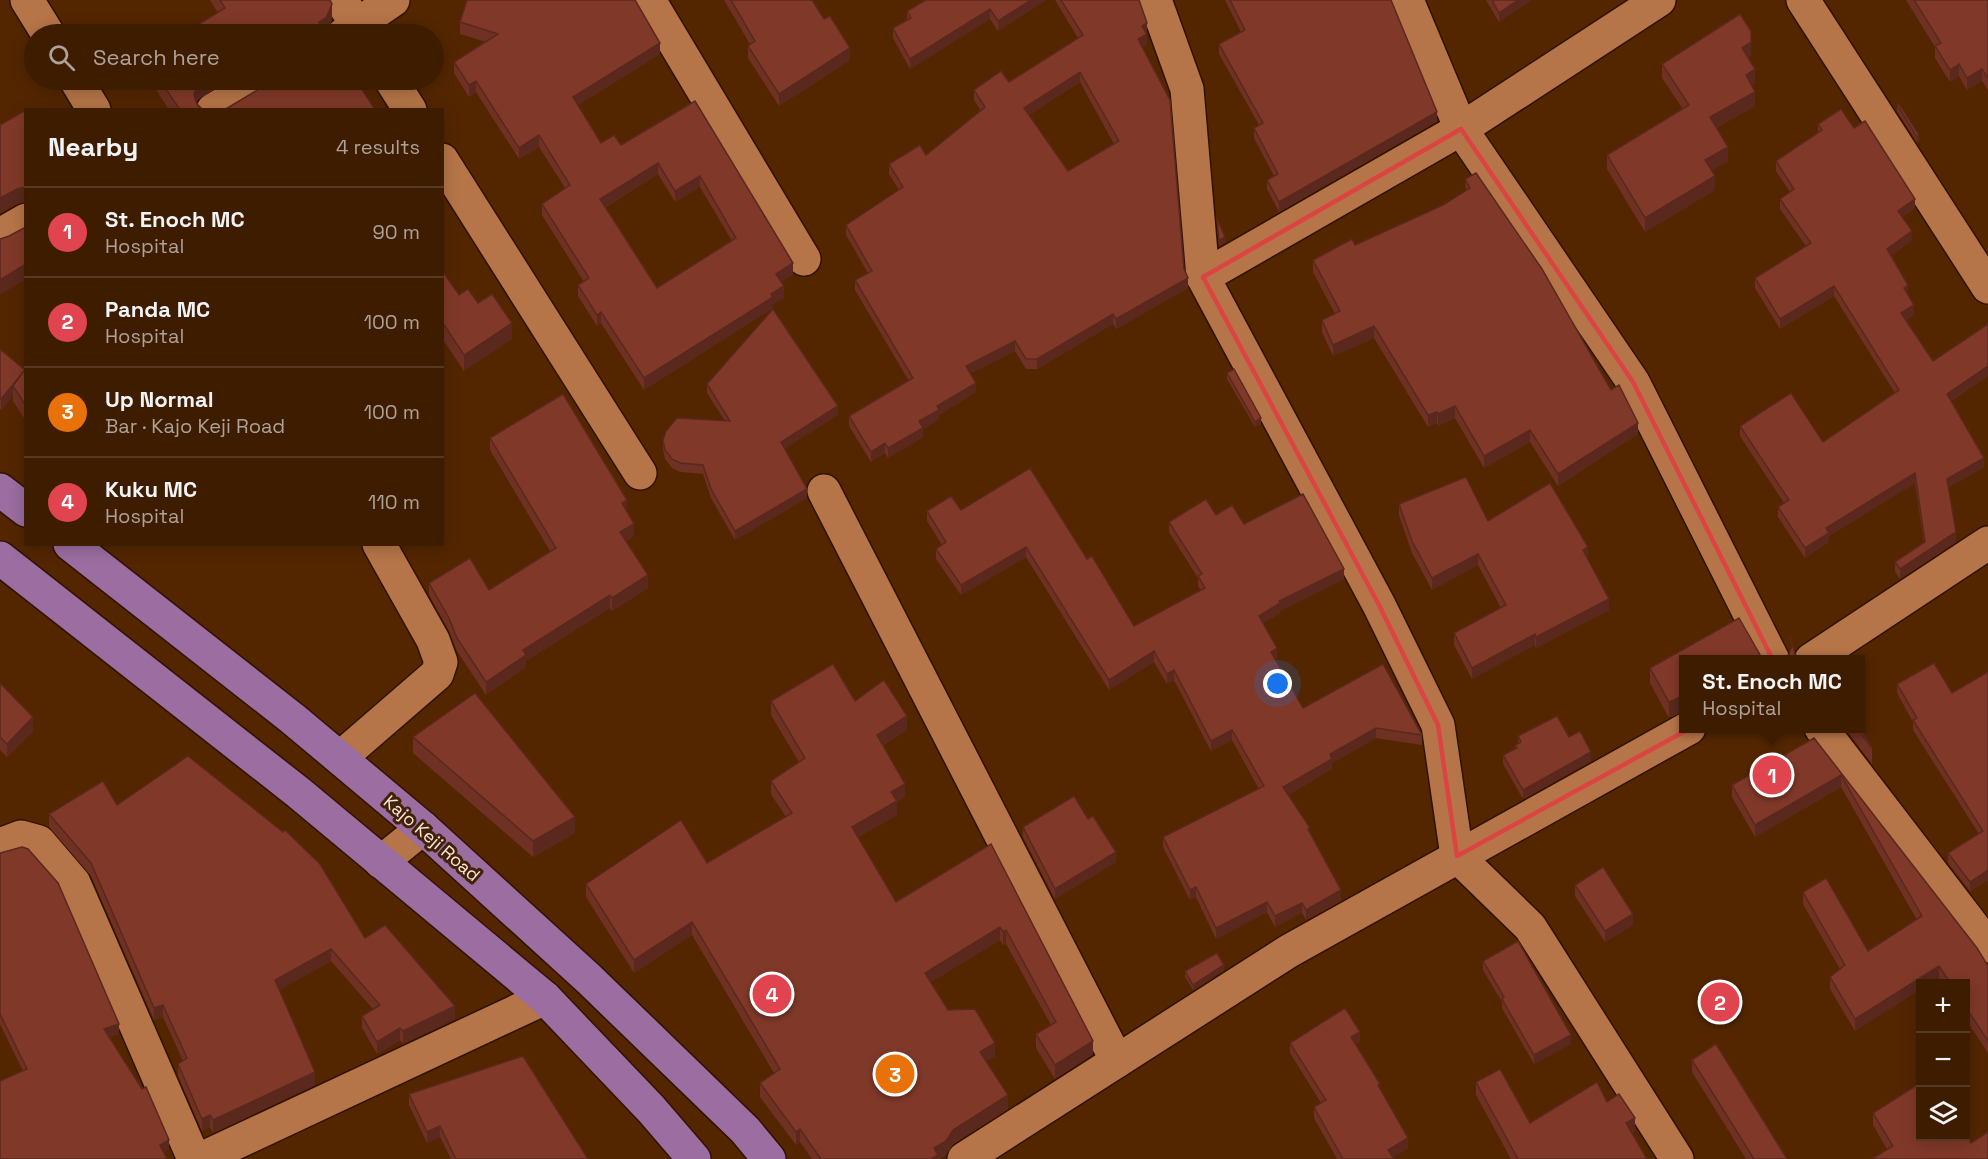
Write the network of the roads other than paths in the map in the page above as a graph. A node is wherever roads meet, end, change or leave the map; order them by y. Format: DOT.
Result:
graph roads {
  1 [pos="27,0"];
  2 [pos="393,0"];
  3 [pos="649,0"];
  4 [pos="1155,0"];
  5 [pos="1407,0"];
  6 [pos="1659,0"];
  7 [pos="1803,0"];
  8 [pos="42,24"];
  9 [pos="352,24"];
  10 [pos="82,90"];
  11 [pos="247,90"];
  12 [pos="397,90"];
  13 [pos="93,108"];
  14 [pos="216,108"];
  15 [pos="409,108"];
  16 [pos="1461,129"];
  17 [pos="444,163"];
  18 [pos="24,221"];
  19 [pos="0,235"];
  20 [pos="804,259"];
  21 [pos="1203,277"];
  22 [pos="1988,287"];
  23 [pos="640,473"];
  24 [pos="0,490"];
  25 [pos="824,491"];
  26 [pos="24,508"];
  27 [pos="1988,543"];
  28 [pos="73,546"];
  29 [pos="380,546"];
  30 [pos="0,558"];
  31 [pos="1770,655"];
  32 [pos="1819,655"];
  33 [pos="1682,733"];
  34 [pos="1824,733"];
  35 [pos="340,758"];
  36 [pos="423,828"];
  37 [pos="0,845"];
  38 [pos="1457,856"];
  39 [pos="381,862"];
  40 [pos="1988,946"];
  41 [pos="545,998"];
  42 [pos="1117,1060"];
  43 [pos="194,1159"];
  44 [pos="201,1159"];
  45 [pos="694,1159"];
  46 [pos="769,1159"];
  47 [pos="964,1159"];
  48 [pos="1677,1159"];
  1 -- 8 [label="street"];
  2 -- 9 [label="street"];
  3 -- 20 [label="street"];
  4 -- 21 [label="street"];
  5 -- 16 [label="street"];
  6 -- 16 [label="street"];
  7 -- 22 [label="street"];
  10 -- 13 [label="street"];
  11 -- 14 [label="street"];
  12 -- 15 [label="street"];
  16 -- 21 [label="street"];
  16 -- 31 [label="street"];
  17 -- 23 [label="street"];
  18 -- 19 [label="street"];
  21 -- 38 [label="street"];
  24 -- 26 [label="main road"];
  25 -- 42 [label="street"];
  27 -- 32 [label="street"];
  28 -- 35 [label="main road, Kajo Keji Road"];
  29 -- 35 [label="street"];
  30 -- 39 [label="main road"];
  33 -- 38 [label="street"];
  34 -- 40 [label="street"];
  35 -- 36 [label="main road, Kajo Keji Road"];
  36 -- 39 [label="street"];
  36 -- 46 [label="main road, Kajo Keji Road"];
  37 -- 43 [label="street"];
  38 -- 42 [label="street"];
  38 -- 48 [label="street"];
  39 -- 41 [label="main road"];
  41 -- 44 [label="street"];
  41 -- 45 [label="main road"];
  42 -- 47 [label="street"];
}
